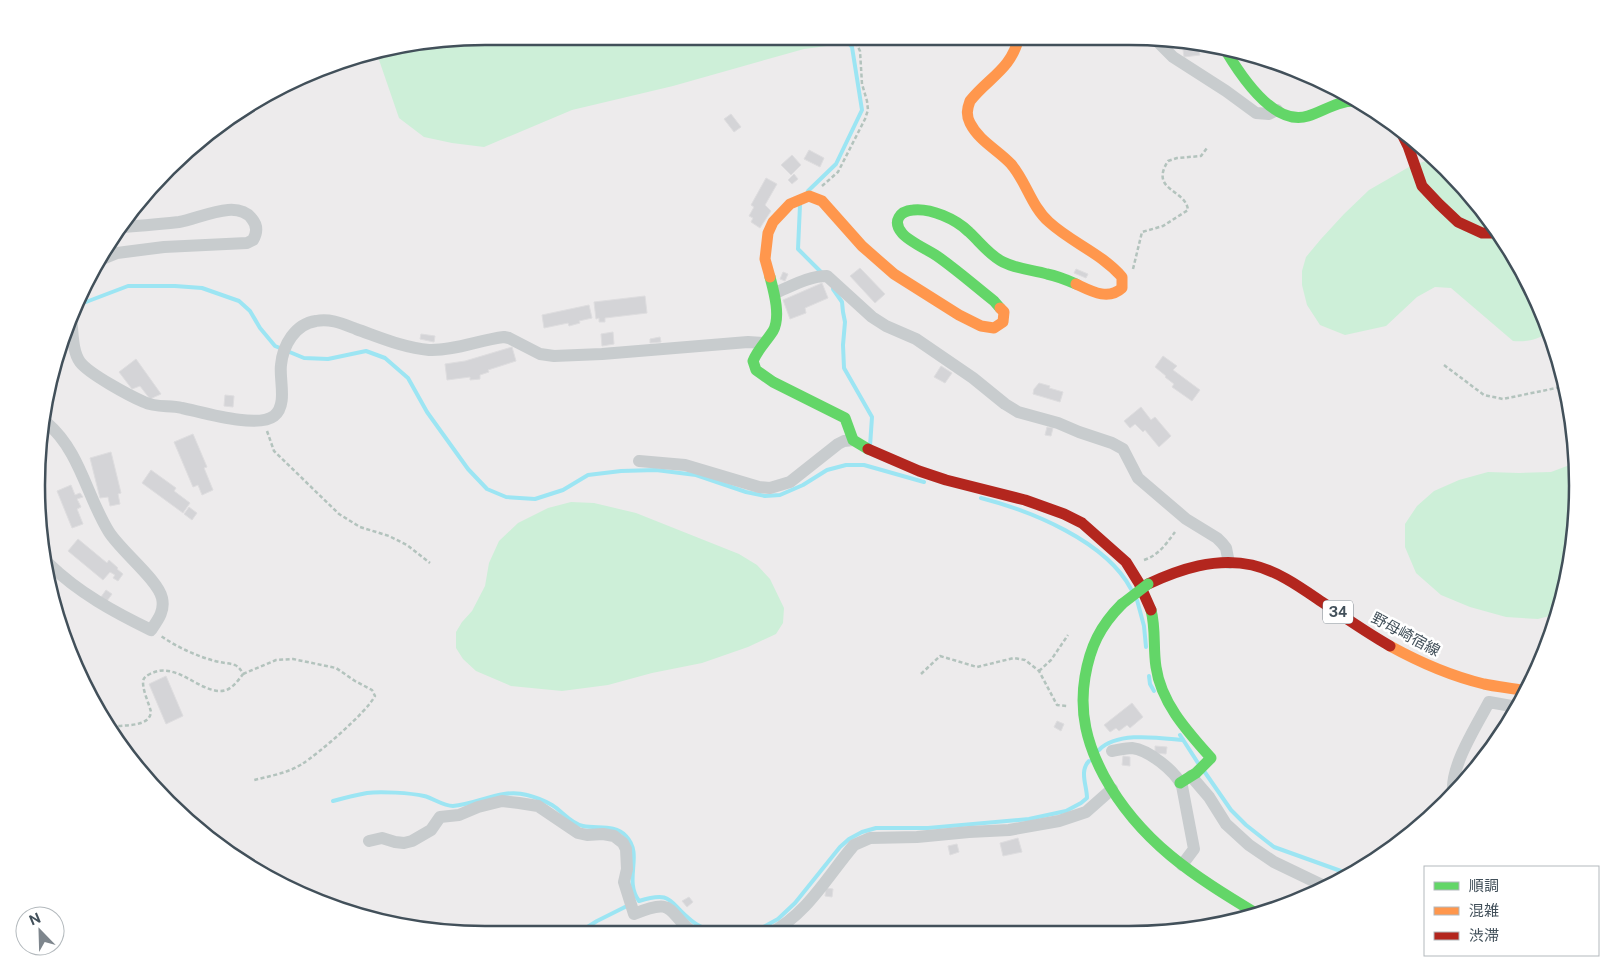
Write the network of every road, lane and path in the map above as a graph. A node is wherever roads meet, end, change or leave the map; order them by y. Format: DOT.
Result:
graph roads {
  1 [pos="857,45"];
  2 [pos="1018,45"];
  3 [pos="1162,47"];
  4 [pos="1229,57"];
  5 [pos="1346,102"];
  6 [pos="1277,110"];
  7 [pos="1407,144"];
  8 [pos="1207,148"];
  9 [pos="806,197"];
  10 [pos="130,225"];
  11 [pos="1489,233"];
  12 [pos="110,256"];
  13 [pos="1123,283"];
  14 [pos="775,293"];
  15 [pos="73,331"];
  16 [pos="763,343"];
  17 [pos="1444,365"];
  18 [pos="1558,388"];
  19 [pos="264,420"];
  20 [pos="49,426"];
  21 [pos="857,443"];
  22 [pos="640,461"];
  23 [pos="1175,532"];
  24 [pos="430,563"];
  25 [pos="1229,563"];
  26 [pos="1128,565"];
  27 [pos="52,568"];
  28 [pos="151,630"];
  29 [pos="1068,635"];
  30 [pos="1039,670"];
  31 [pos="243,674"];
  32 [pos="921,674"];
  33 [pos="1519,690"];
  34 [pos="1510,706"];
  35 [pos="1084,708"];
  36 [pos="116,726"];
  37 [pos="1112,751"];
  38 [pos="1194,774"];
  39 [pos="254,780"];
  40 [pos="1454,782"];
  41 [pos="1180,783"];
  42 [pos="1112,789"];
  43 [pos="369,841"];
  44 [pos="1182,865"];
  45 [pos="1318,883"];
  46 [pos="1249,909"];
  47 [pos="684,926"];
  48 [pos="781,926"];
  1 -- 9 [label="path"];
  2 -- 13 [label="street"];
  3 -- 6 [label="street"];
  4 -- 6 [label="street"];
  5 -- 6 [label="street"];
  7 -- 11 [label="street"];
  8 -- 13 [label="path"];
  9 -- 13 [label="street"];
  9 -- 14 [label="street"];
  10 -- 12 [label="street"];
  14 -- 16 [label="street"];
  14 -- 25 [label="street"];
  15 -- 19 [label="street"];
  16 -- 19 [label="street"];
  16 -- 21 [label="street"];
  17 -- 18 [label="path"];
  19 -- 24 [label="path"];
  20 -- 28 [label="street"];
  21 -- 22 [label="street"];
  21 -- 26 [label="street"];
  23 -- 26 [label="path"];
  25 -- 33 [label="street, 野母崎宿線 / 34"];
  25 -- 35 [label="street, 野母崎宿線 / 34, bridge"];
  26 -- 38 [label="street"];
  27 -- 28 [label="street"];
  28 -- 31 [label="path"];
  29 -- 30 [label="path"];
  30 -- 32 [label="path"];
  30 -- 35 [label="path"];
  31 -- 36 [label="path"];
  31 -- 39 [label="path"];
  34 -- 40 [label="street"];
  35 -- 42 [label="street, 野母崎宿線 / 34"];
  37 -- 41 [label="street"];
  38 -- 41 [label="street"];
  38 -- 45 [label="street"];
  41 -- 44 [label="street"];
  42 -- 44 [label="street, 野母崎宿線 / 34"];
  42 -- 48 [label="street"];
  43 -- 47 [label="street"];
  44 -- 46 [label="street, 野母崎宿線 / 34"];
}
